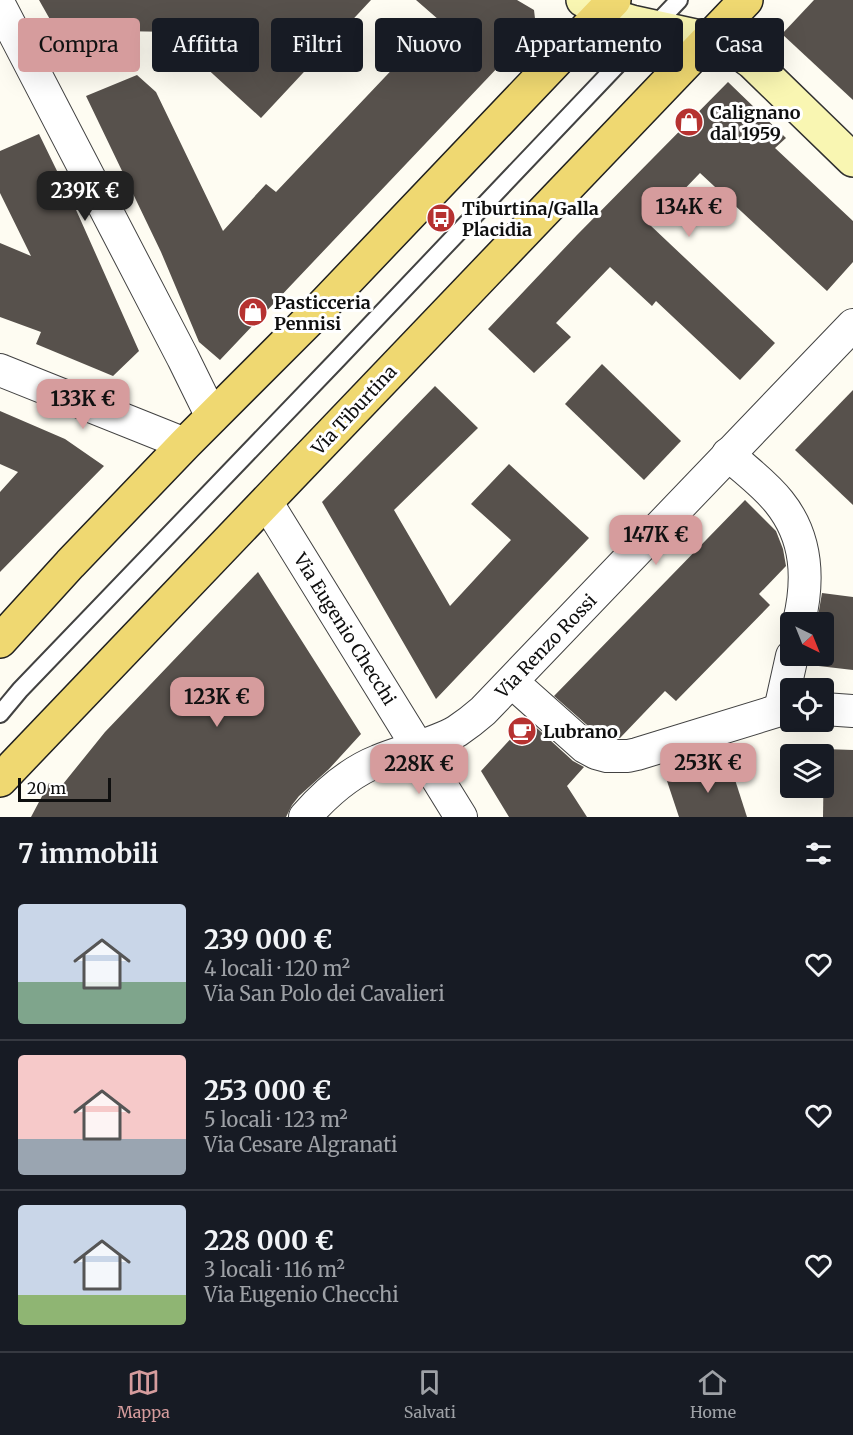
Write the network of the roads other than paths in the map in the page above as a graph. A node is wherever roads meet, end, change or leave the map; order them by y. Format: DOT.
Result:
graph roads {
  1 [pos="679,0"];
  2 [pos="746,0"];
  3 [pos="600,4"];
  4 [pos="0,6"];
  5 [pos="625,18"];
  6 [pos="662,18"];
  7 [pos="728,18"];
  8 [pos="695,53"];
  9 [pos="610,72"];
  10 [pos="761,72"];
  11 [pos="853,160"];
  12 [pos="853,325"];
  13 [pos="0,370"];
  14 [pos="212,417"];
  15 [pos="185,444"];
  16 [pos="728,454"];
  17 [pos="267,503"];
  18 [pos="802,612"];
  19 [pos="0,641"];
  20 [pos="512,682"];
  21 [pos="834,710"];
  22 [pos="780,711"];
  23 [pos="853,711"];
  24 [pos="0,714"];
  25 [pos="419,747"];
  26 [pos="0,780"];
  27 [pos="305,817"];
  28 [pos="461,817"];
  1 -- 6 [label="lane"];
  2 -- 7 [label="main road, Via Tiburtina"];
  3 -- 5 [label="street"];
  3 -- 14 [label="main road"];
  4 -- 14 [label="street"];
  8 -- 17 [label="main road, Via Tiburtina"];
  9 -- 24 [label="lane"];
  10 -- 11 [label="street"];
  12 -- 16 [label="street, Via Renzo Rossi"];
  13 -- 15 [label="street"];
  14 -- 15 [label="main road"];
  15 -- 19 [label="main road"];
  16 -- 18 [label="street"];
  16 -- 20 [label="street, Via Renzo Rossi"];
  17 -- 25 [label="street, Via Eugenio Checchi"];
  17 -- 26 [label="main road, Via Tiburtina"];
  20 -- 22 [label="street"];
  20 -- 25 [label="street, Via Renzo Rossi"];
  21 -- 23 [label="street"];
  25 -- 27 [label="street, Via Renzo Rossi"];
  25 -- 28 [label="street, Via Eugenio Checchi"];
}
